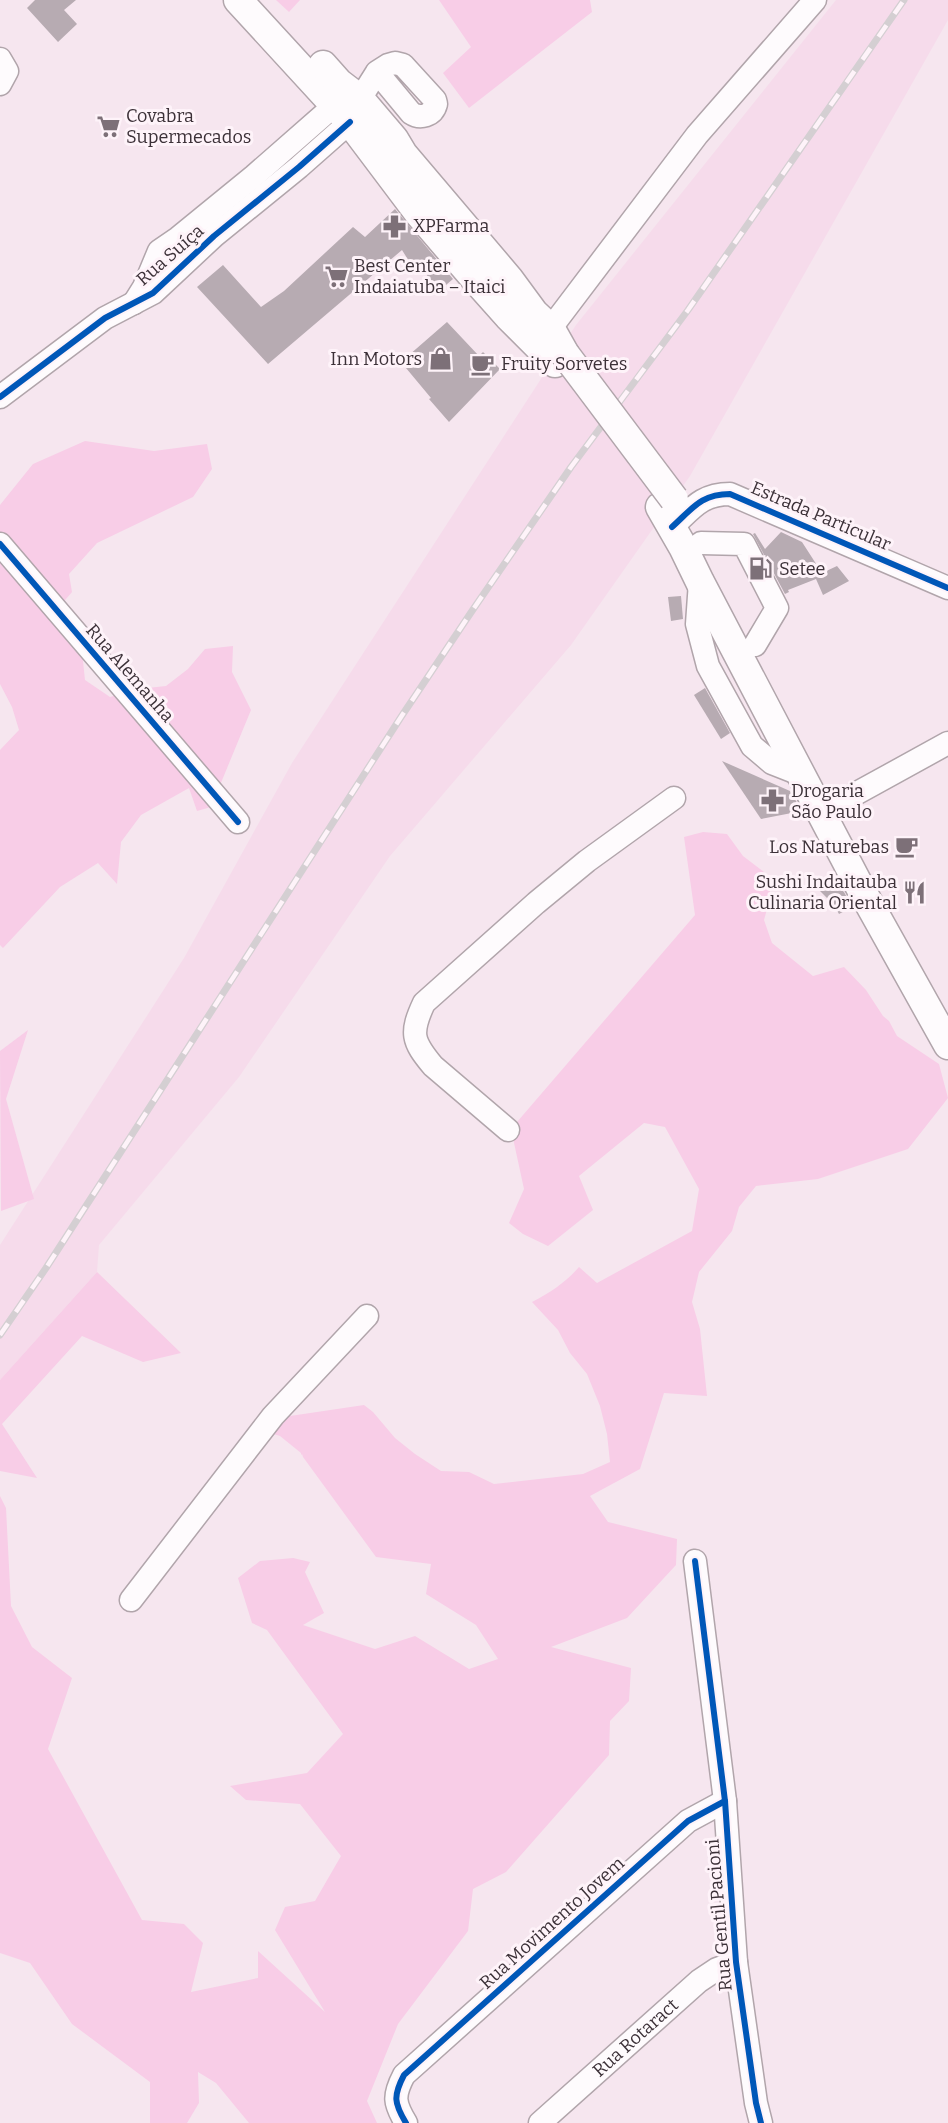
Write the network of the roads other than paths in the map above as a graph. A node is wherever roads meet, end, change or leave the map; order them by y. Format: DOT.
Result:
graph roads {
  1 [pos="238,0"];
  2 [pos="264,0"];
  3 [pos="815,0"];
  4 [pos="0,59"];
  5 [pos="377,72"];
  6 [pos="0,84"];
  7 [pos="346,102"];
  8 [pos="284,150"];
  9 [pos="299,166"];
  10 [pos="178,238"];
  11 [pos="193,256"];
  12 [pos="133,304"];
  13 [pos="552,348"];
  14 [pos="0,397"];
  15 [pos="673,512"];
  16 [pos="701,543"];
  17 [pos="0,544"];
  18 [pos="948,588"];
  19 [pos="755,645"];
  20 [pos="948,743"];
  21 [pos="674,798"];
  22 [pos="837,804"];
  23 [pos="238,822"];
  24 [pos="948,1013"];
  25 [pos="948,1045"];
  26 [pos="508,1130"];
  27 [pos="367,1316"];
  28 [pos="695,1561"];
  29 [pos="130,1600"];
  30 [pos="725,1801"];
  31 [pos="736,1962"];
  32 [pos="406,2123"];
  33 [pos="540,2123"];
  34 [pos="761,2123"];
  1 -- 7 [label="main road"];
  2 -- 7 [label="main road"];
  3 -- 13 [label="street"];
  4 -- 6 [label="street"];
  5 -- 7 [label="street"];
  7 -- 8 [label="street, Rua Suíça"];
  7 -- 9 [label="street, Rua Suíça"];
  7 -- 13 [label="main road"];
  7 -- 13 [label="main road"];
  8 -- 9 [label="street"];
  8 -- 10 [label="street, Rua Suíça"];
  9 -- 11 [label="street, Rua Suíça"];
  10 -- 11 [label="street, Rua Suíça"];
  10 -- 12 [label="street, Rua Suíça"];
  11 -- 12 [label="street, Rua Suíça"];
  12 -- 14 [label="street, Rua Suíça"];
  13 -- 15 [label="main road"];
  15 -- 16 [label="main road"];
  15 -- 18 [label="street, Estrada Particular"];
  15 -- 25 [label="main road"];
  16 -- 19 [label="main road"];
  16 -- 19 [label="street"];
  17 -- 23 [label="street, Rua Alemanha"];
  19 -- 22 [label="main road"];
  20 -- 22 [label="street"];
  21 -- 26 [label="street"];
  22 -- 24 [label="main road"];
  27 -- 29 [label="street"];
  28 -- 30 [label="street, Rua Gentil Pacioni"];
  30 -- 31 [label="street, Rua Gentil Pacioni"];
  30 -- 32 [label="street, Rua Movimento Jovem"];
  31 -- 33 [label="street, Rua Rotaract"];
  31 -- 34 [label="street, Rua Gentil Pacioni"];
}
